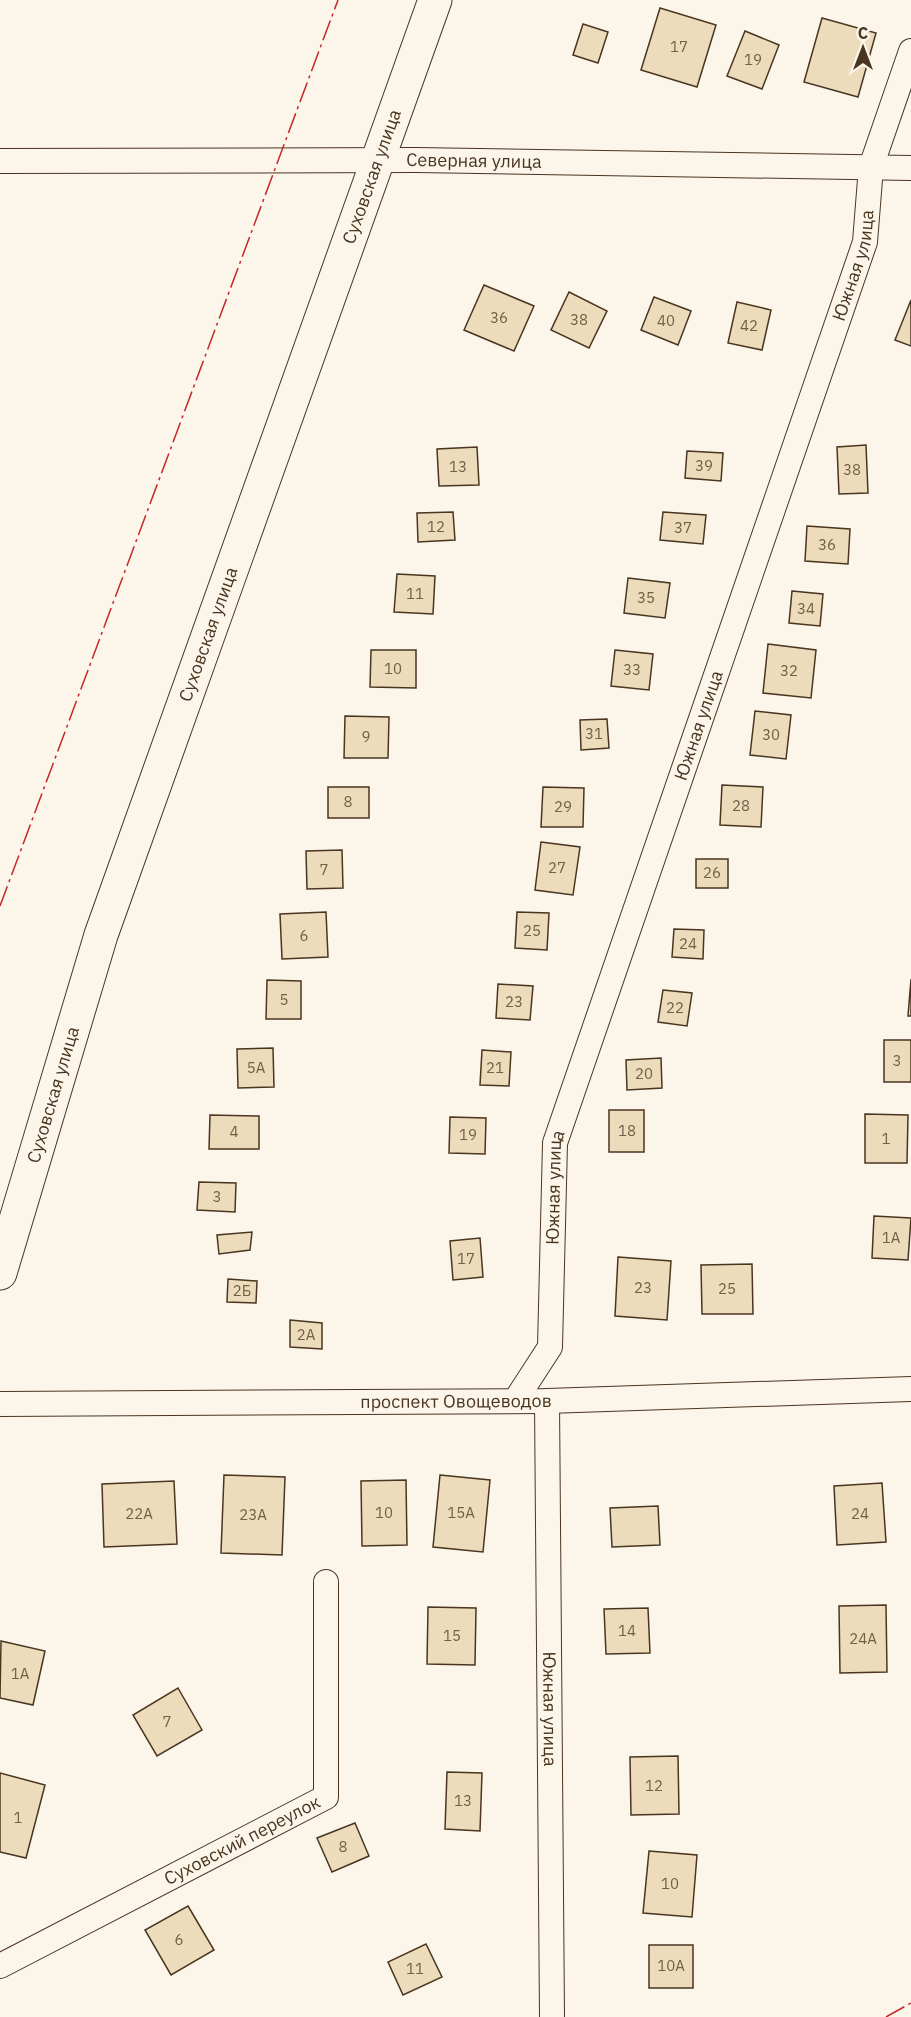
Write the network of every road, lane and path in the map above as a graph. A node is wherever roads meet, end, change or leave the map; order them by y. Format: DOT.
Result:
graph roads {
  1 [pos="435,0"];
  2 [pos="911,51"];
  3 [pos="378,160"];
  4 [pos="0,161"];
  5 [pos="870,167"];
  6 [pos="911,168"];
  7 [pos="0,1273"];
  8 [pos="911,1389"];
  9 [pos="515,1401"];
  10 [pos="547,1401"];
  11 [pos="0,1404"];
  12 [pos="326,1582"];
  13 [pos="0,1966"];
  14 [pos="552,2017"];
  1 -- 3 [label="street, Суховская улица"];
  2 -- 5 [label="street, Южная улица"];
  3 -- 4 [label="street, Северная улица"];
  3 -- 5 [label="street, Северная улица"];
  3 -- 7 [label="street, Суховская улица"];
  5 -- 6 [label="street, Северная улица"];
  5 -- 9 [label="street, Южная улица"];
  8 -- 10 [label="street, проспект Овощеводов"];
  9 -- 10 [label="street, проспект Овощеводов"];
  9 -- 11 [label="street, проспект Овощеводов"];
  10 -- 14 [label="street, Южная улица"];
  12 -- 13 [label="street, Суховский переулок"];
}
